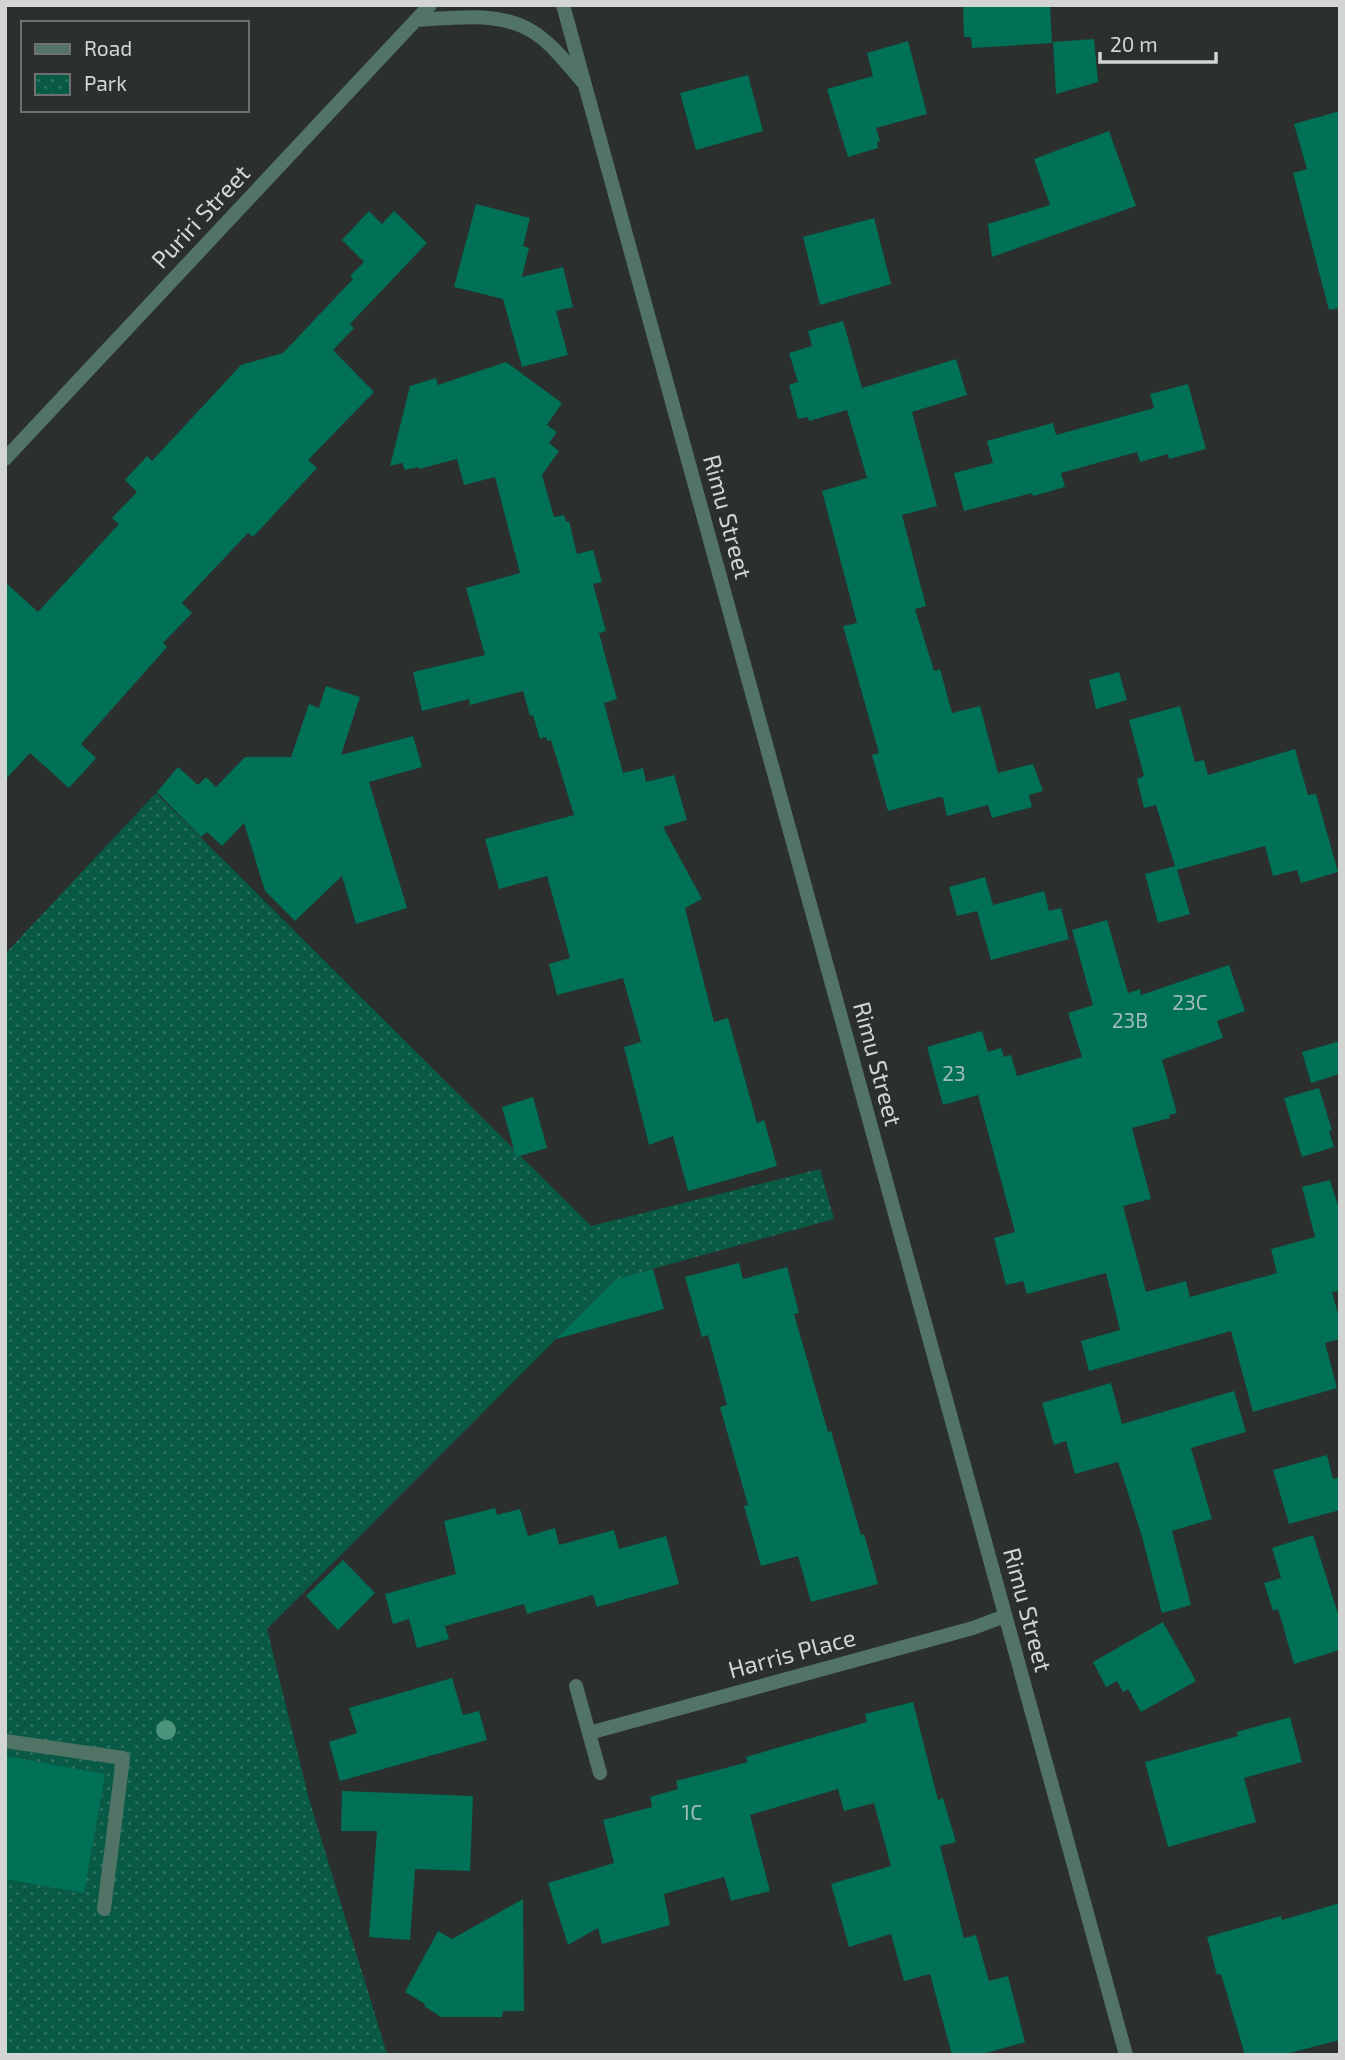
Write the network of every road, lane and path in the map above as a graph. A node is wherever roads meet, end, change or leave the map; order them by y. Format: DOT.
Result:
graph roads {
  1 [pos="430,5"];
  2 [pos="563,5"];
  3 [pos="416,20"];
  4 [pos="585,84"];
  5 [pos="5,459"];
  6 [pos="1005,1616"];
  7 [pos="576,1686"];
  8 [pos="589,1732"];
  9 [pos="5,1741"];
  10 [pos="600,1773"];
  11 [pos="104,1909"];
  12 [pos="1126,2055"];
  1 -- 3 [label="street, Puriri Street"];
  2 -- 4 [label="street, Rimu Street"];
  3 -- 4 [label="street, Rimu Street"];
  3 -- 5 [label="street, Puriri Street"];
  4 -- 6 [label="street, Rimu Street"];
  6 -- 8 [label="street, Harris Place"];
  6 -- 12 [label="street, Rimu Street"];
  7 -- 8 [label="street"];
  8 -- 10 [label="street"];
  9 -- 11 [label="street"];
}
